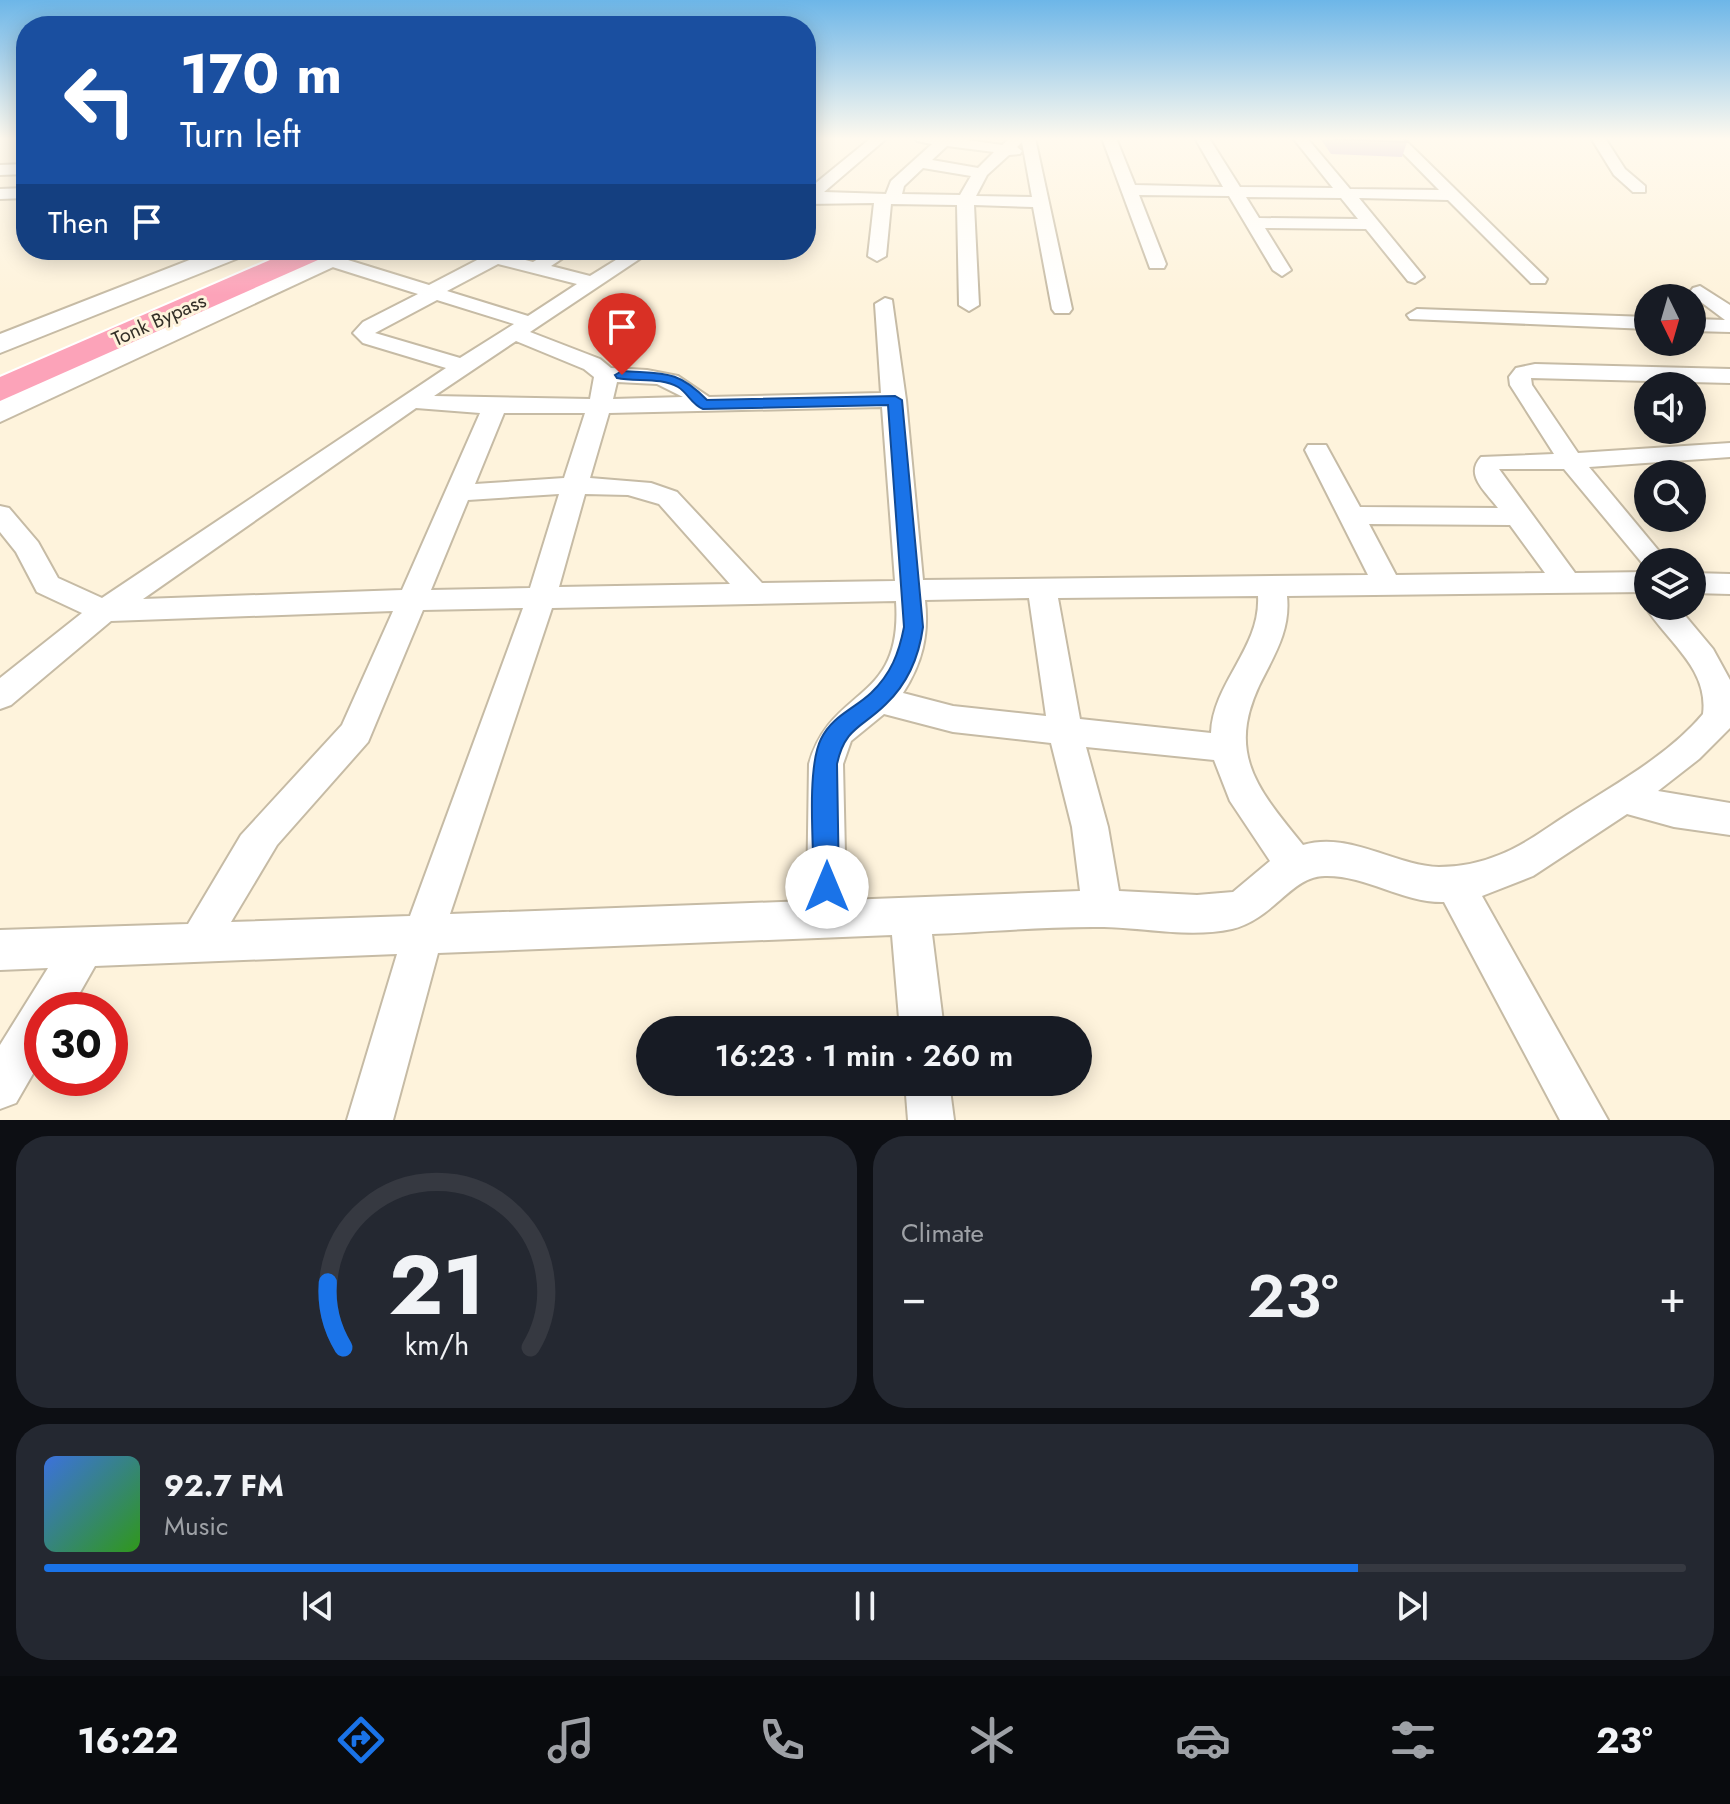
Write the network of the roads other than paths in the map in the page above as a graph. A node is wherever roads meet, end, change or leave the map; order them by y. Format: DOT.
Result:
graph roads {
  1 [pos="893,190"];
  2 [pos="971,190"];
  3 [pos="1039,190"];
  4 [pos="1129,190"];
  5 [pos="1157,190"];
  6 [pos="1345,190"];
  7 [pos="1450,190"];
  8 [pos="1234,191"];
  9 [pos="1347,193"];
  10 [pos="1455,195"];
  11 [pos="816,198"];
  12 [pos="888,198"];
  13 [pos="965,200"];
  14 [pos="1041,202"];
  15 [pos="1254,223"];
  16 [pos="1372,224"];
  17 [pos="877,256"];
  18 [pos="212,260"];
  19 [pos="261,260"];
  20 [pos="315,260"];
  21 [pos="317,260"];
  22 [pos="350,260"];
  23 [pos="491,260"];
  24 [pos="503,260"];
  25 [pos="549,260"];
  26 [pos="629,260"];
  27 [pos="1157,264"];
  28 [pos="535,268"];
  29 [pos="1282,270"];
  30 [pos="1415,277"];
  31 [pos="1538,279"];
  32 [pos="594,283"];
  33 [pos="434,292"];
  34 [pos="1706,297"];
  35 [pos="885,304"];
  36 [pos="969,305"];
  37 [pos="1062,309"];
  38 [pos="1417,315"];
  39 [pos="1730,315"];
  40 [pos="1634,323"];
  41 [pos="1706,325"];
  42 [pos="1730,326"];
  43 [pos="522,328"];
  44 [pos="0,344"];
  45 [pos="463,366"];
  46 [pos="0,374"];
  47 [pos="605,375"];
  48 [pos="1730,376"];
  49 [pos="0,390"];
  50 [pos="895,400"];
  51 [pos="411,401"];
  52 [pos="703,404"];
  53 [pos="495,406"];
  54 [pos="599,406"];
  55 [pos="0,413"];
  56 [pos="1317,450"];
  57 [pos="1730,450"];
  58 [pos="1571,461"];
  59 [pos="574,488"];
  60 [pos="457,493"];
  61 [pos="0,514"];
  62 [pos="1351,515"];
  63 [pos="1518,517"];
  64 [pos="1634,560"];
  65 [pos="1567,583"];
  66 [pos="1706,583"];
  67 [pos="1387,584"];
  68 [pos="1730,584"];
  69 [pos="1634,585"];
  70 [pos="1272,586"];
  71 [pos="1042,588"];
  72 [pos="910,591"];
  73 [pos="755,594"];
  74 [pos="541,598"];
  75 [pos="411,600"];
  76 [pos="104,611"];
  77 [pos="1675,620"];
  78 [pos="0,696"];
  79 [pos="878,700"];
  80 [pos="1065,730"];
  81 [pos="1227,748"];
  82 [pos="1621,797"];
  83 [pos="1730,819"];
  84 [pos="1295,864"];
  85 [pos="1455,885"];
  86 [pos="1102,909"];
  87 [pos="910,915"];
  88 [pos="827,918"];
  89 [pos="423,935"];
  90 [pos="200,941"];
  91 [pos="83,948"];
  92 [pos="0,950"];
  93 [pos="57,992"];
  94 [pos="921,1016"];
  95 [pos="24,1047"];
  96 [pos="0,1087"];
  97 [pos="928,1096"];
  98 [pos="370,1120"];
  99 [pos="931,1120"];
  100 [pos="1585,1120"];
  1 -- 12 [label="street"];
  2 -- 13 [label="street"];
  3 -- 14 [label="street"];
  4 -- 27 [label="street"];
  5 -- 8 [label="street"];
  6 -- 9 [label="street"];
  7 -- 10 [label="street"];
  8 -- 9 [label="street"];
  8 -- 15 [label="street"];
  9 -- 10 [label="street"];
  9 -- 16 [label="street"];
  10 -- 31 [label="street"];
  11 -- 12 [label="street"];
  12 -- 13 [label="street"];
  12 -- 17 [label="street"];
  13 -- 14 [label="street"];
  13 -- 36 [label="street"];
  14 -- 37 [label="street"];
  15 -- 16 [label="street"];
  15 -- 29 [label="street"];
  16 -- 30 [label="street"];
  18 -- 44 [label="street"];
  19 -- 46 [label="highway"];
  20 -- 49 [label="highway, Tonk Bypass"];
  21 -- 55 [label="street"];
  22 -- 33 [label="street"];
  23 -- 33 [label="street"];
  24 -- 28 [label="street"];
  25 -- 28 [label="street"];
  26 -- 32 [label="street"];
  28 -- 32 [label="street"];
  32 -- 43 [label="street"];
  33 -- 43 [label="street"];
  33 -- 45 [label="street"];
  34 -- 39 [label="street"];
  35 -- 50 [label="street"];
  38 -- 40 [label="street"];
  41 -- 42 [label="street"];
  43 -- 45 [label="street"];
  43 -- 47 [label="street"];
  45 -- 51 [label="street"];
  47 -- 52 [label="street"];
  47 -- 54 [label="street"];
  48 -- 58 [label="street"];
  50 -- 52 [label="street"];
  50 -- 72 [label="street"];
  51 -- 53 [label="street"];
  51 -- 76 [label="street"];
  52 -- 54 [label="street"];
  53 -- 54 [label="street"];
  53 -- 60 [label="street"];
  54 -- 59 [label="street"];
  56 -- 62 [label="street"];
  57 -- 58 [label="street"];
  58 -- 63 [label="street"];
  58 -- 64 [label="street"];
  59 -- 60 [label="street"];
  59 -- 73 [label="street"];
  59 -- 74 [label="street"];
  60 -- 75 [label="street"];
  61 -- 76 [label="street"];
  62 -- 63 [label="street"];
  62 -- 67 [label="street"];
  63 -- 65 [label="street"];
  65 -- 67 [label="street"];
  65 -- 69 [label="street"];
  66 -- 68 [label="street"];
  67 -- 70 [label="street"];
  70 -- 71 [label="street"];
  70 -- 81 [label="street"];
  71 -- 72 [label="street"];
  71 -- 80 [label="street"];
  72 -- 73 [label="street"];
  72 -- 79 [label="street"];
  73 -- 74 [label="street"];
  74 -- 75 [label="street"];
  74 -- 89 [label="street"];
  75 -- 76 [label="street"];
  75 -- 90 [label="street"];
  76 -- 78 [label="street"];
  77 -- 82 [label="street"];
  79 -- 80 [label="street"];
  79 -- 88 [label="street"];
  80 -- 81 [label="street"];
  80 -- 86 [label="street"];
  81 -- 84 [label="street"];
  82 -- 83 [label="street"];
  82 -- 85 [label="street"];
  84 -- 85 [label="street"];
  84 -- 86 [label="street"];
  85 -- 100 [label="street"];
  86 -- 87 [label="street"];
  87 -- 88 [label="street"];
  87 -- 94 [label="street"];
  88 -- 89 [label="street"];
  89 -- 90 [label="street"];
  89 -- 98 [label="street"];
  90 -- 91 [label="street"];
  91 -- 92 [label="street"];
  91 -- 93 [label="street"];
  95 -- 96 [label="street"];
  97 -- 99 [label="street"];
}
